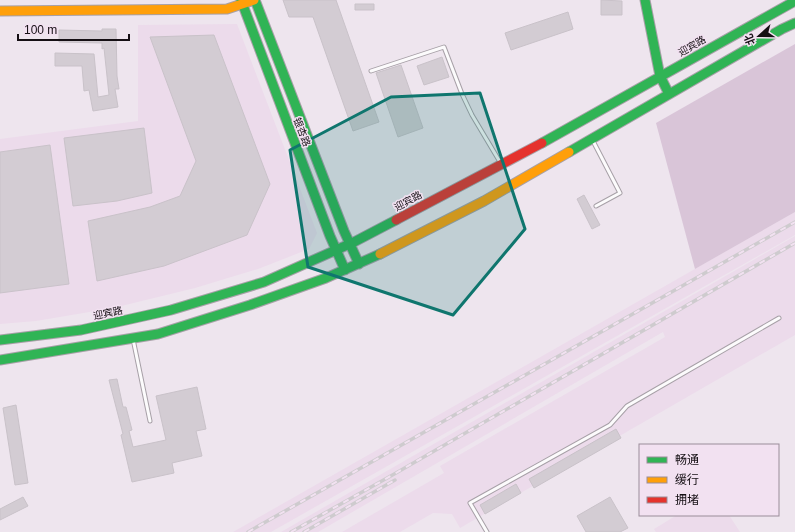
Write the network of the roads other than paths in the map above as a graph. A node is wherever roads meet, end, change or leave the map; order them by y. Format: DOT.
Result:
graph roads {
  1 [pos="255,0"];
  2 [pos="645,0"];
  3 [pos="795,1"];
  4 [pos="242,2"];
  5 [pos="0,10"];
  6 [pos="795,23"];
  7 [pos="371,71"];
  8 [pos="660,76"];
  9 [pos="669,94"];
  10 [pos="592,138"];
  11 [pos="502,165"];
  12 [pos="596,206"];
  13 [pos="350,244"];
  14 [pos="336,250"];
  15 [pos="359,264"];
  16 [pos="345,270"];
  17 [pos="779,318"];
  18 [pos="133,338"];
  19 [pos="0,340"];
  20 [pos="0,360"];
  21 [pos="150,421"];
  22 [pos="487,532"];
  1 -- 4 [label="main road"];
  1 -- 13 [label="main road, 银杏路"];
  2 -- 8 [label="main road"];
  3 -- 8 [label="main road, 迎宾路"];
  4 -- 5 [label="main road"];
  4 -- 14 [label="main road, 银杏路"];
  6 -- 9 [label="main road"];
  7 -- 11 [label="lane"];
  8 -- 9 [label="main road"];
  8 -- 11 [label="main road, 迎宾路"];
  9 -- 10 [label="main road"];
  10 -- 12 [label="lane"];
  10 -- 15 [label="main road"];
  11 -- 13 [label="main road, 迎宾路"];
  13 -- 14 [label="main road, 迎宾路"];
  13 -- 15 [label="main road, 银杏路"];
  14 -- 16 [label="main road, 银杏路"];
  14 -- 19 [label="main road, 迎宾路"];
  15 -- 16 [label="main road"];
  16 -- 18 [label="main road"];
  17 -- 22 [label="lane"];
  18 -- 20 [label="main road"];
  18 -- 21 [label="lane"];
}
